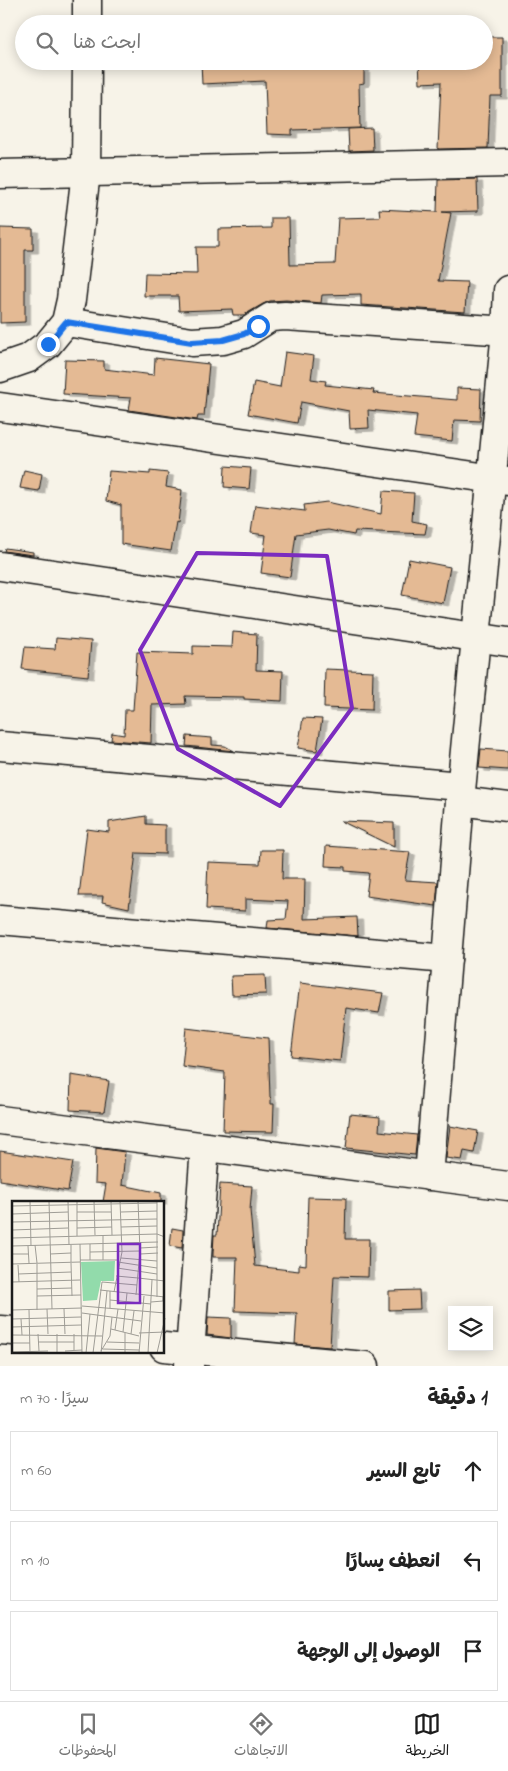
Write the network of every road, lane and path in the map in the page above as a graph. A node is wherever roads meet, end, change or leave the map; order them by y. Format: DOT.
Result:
graph roads {
  1 [pos="87,0"];
  2 [pos="87,15"];
  3 [pos="87,70"];
  4 [pos="508,163"];
  5 [pos="86,172"];
  6 [pos="0,174"];
  7 [pos="508,290"];
  8 [pos="66,322"];
  9 [pos="507,331"];
  10 [pos="1,374"];
  11 [pos="0,407"];
  12 [pos="499,479"];
  13 [pos="0,566"];
  14 [pos="475,637"];
  15 [pos="508,642"];
  16 [pos="0,746"];
  17 [pos="460,793"];
  18 [pos="508,807"];
  19 [pos="0,920"];
  20 [pos="447,959"];
  21 [pos="0,1120"];
  22 [pos="204,1147"];
  23 [pos="429,1176"];
  24 [pos="508,1186"];
  25 [pos="165,1347"];
  26 [pos="190,1358"];
  27 [pos="366,1366"];
  1 -- 2 [label="street"];
  3 -- 5 [label="street"];
  4 -- 5 [label="street"];
  5 -- 6 [label="street"];
  5 -- 8 [label="street"];
  7 -- 9 [label="street"];
  8 -- 9 [label="street"];
  8 -- 10 [label="street"];
  9 -- 12 [label="street"];
  11 -- 12 [label="street"];
  12 -- 14 [label="street"];
  13 -- 14 [label="street"];
  14 -- 15 [label="street"];
  14 -- 17 [label="street"];
  16 -- 17 [label="street"];
  17 -- 18 [label="street"];
  17 -- 20 [label="street"];
  19 -- 20 [label="street"];
  20 -- 23 [label="street"];
  21 -- 22 [label="street"];
  22 -- 23 [label="street"];
  22 -- 26 [label="street"];
  23 -- 24 [label="street"];
  25 -- 26 [label="street"];
  26 -- 27 [label="street"];
}
